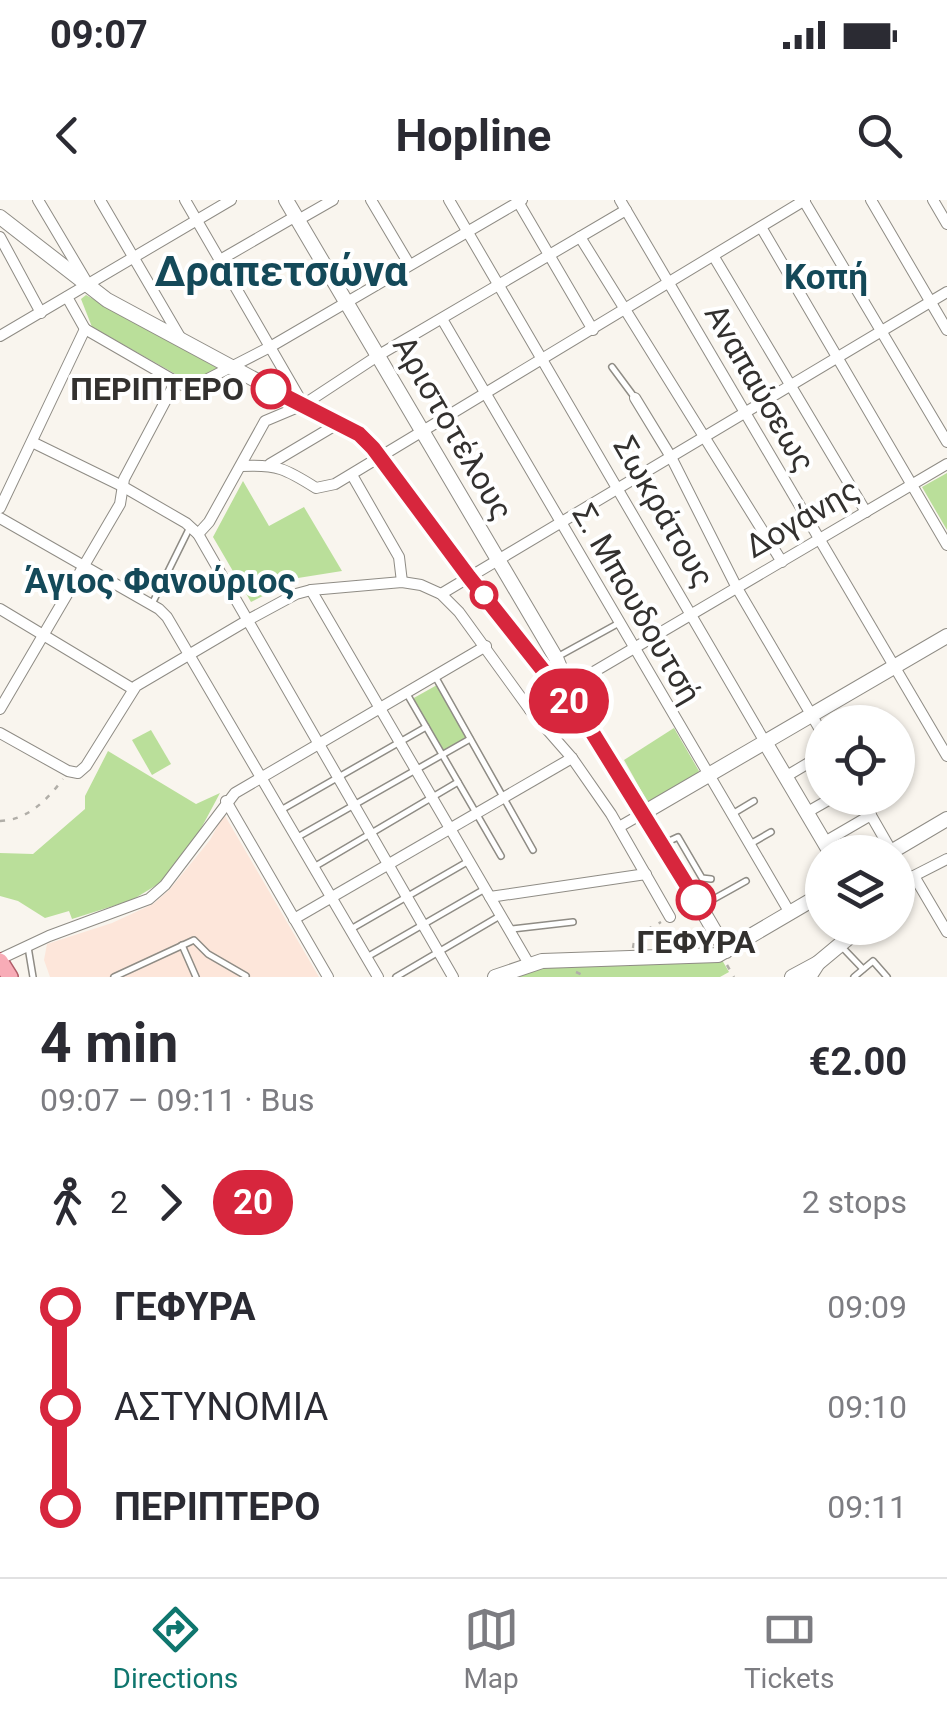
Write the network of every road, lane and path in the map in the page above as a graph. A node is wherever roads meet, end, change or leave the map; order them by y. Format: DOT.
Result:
graph roads {
  1 [pos="38,200"];
  2 [pos="100,200"];
  3 [pos="185,200"];
  4 [pos="231,200"];
  5 [pos="286,200"];
  6 [pos="333,200"];
  7 [pos="371,200"];
  8 [pos="449,200"];
  9 [pos="805,200"];
  10 [pos="871,200"];
  11 [pos="933,200"];
  12 [pos="519,201"];
  13 [pos="624,205"];
  14 [pos="0,216"];
  15 [pos="297,218"];
  16 [pos="197,220"];
  17 [pos="947,224"];
  18 [pos="760,228"];
  19 [pos="468,231"];
  20 [pos="0,237"];
  21 [pos="580,237"];
  22 [pos="549,255"];
  23 [pos="714,257"];
  24 [pos="134,258"];
  25 [pos="220,260"];
  26 [pos="409,264"];
  27 [pos="88,284"];
  28 [pos="670,284"];
  29 [pos="500,285"];
  30 [pos="947,292"];
  31 [pos="67,297"];
  32 [pos="347,301"];
  33 [pos="930,302"];
  34 [pos="625,311"];
  35 [pos="41,312"];
  36 [pos="442,319"];
  37 [pos="84,330"];
  38 [pos="594,330"];
  39 [pos="947,330"];
  40 [pos="881,331"];
  41 [pos="0,336"];
  42 [pos="182,341"];
  43 [pos="270,347"];
  44 [pos="379,355"];
  45 [pos="837,358"];
  46 [pos="544,360"];
  47 [pos="612,367"];
  48 [pos="230,368"];
  49 [pos="176,380"];
  50 [pos="790,386"];
  51 [pos="486,394"];
  52 [pos="635,398"];
  53 [pos="303,405"];
  54 [pos="745,413"];
  55 [pos="339,423"];
  56 [pos="422,433"];
  57 [pos="704,437"];
  58 [pos="32,442"];
  59 [pos="947,442"];
  60 [pos="671,457"];
  61 [pos="380,458"];
  62 [pos="270,464"];
  63 [pos="947,464"];
  64 [pos="241,466"];
  65 [pos="352,474"];
  66 [pos="912,485"];
  67 [pos="122,486"];
  68 [pos="619,488"];
  69 [pos="0,508"];
  70 [pos="866,512"];
  71 [pos="0,518"];
  72 [pos="561,523"];
  73 [pos="194,530"];
  74 [pos="820,539"];
  75 [pos="947,546"];
  76 [pos="499,560"];
  77 [pos="782,562"];
  78 [pos="84,566"];
  79 [pos="469,577"];
  80 [pos="402,582"];
  81 [pos="737,588"];
  82 [pos="311,590"];
  83 [pos="441,594"];
  84 [pos="152,605"];
  85 [pos="0,610"];
  86 [pos="692,614"];
  87 [pos="248,620"];
  88 [pos="620,622"];
  89 [pos="43,635"];
  90 [pos="947,636"];
  91 [pos="486,646"];
  92 [pos="634,648"];
  93 [pos="189,654"];
  94 [pos="556,658"];
  95 [pos="894,667"];
  96 [pos="436,678"];
  97 [pos="133,689"];
  98 [pos="565,689"];
  99 [pos="406,694"];
  100 [pos="806,705"];
  101 [pos="829,705"];
  102 [pos="380,708"];
  103 [pos="0,709"];
  104 [pos="530,710"];
  105 [pos="805,719"];
  106 [pos="426,727"];
  107 [pos="0,733"];
  108 [pos="470,739"];
  109 [pos="400,742"];
  110 [pos="765,742"];
  111 [pos="320,744"];
  112 [pos="442,755"];
  113 [pos="947,756"];
  114 [pos="572,758"];
  115 [pos="805,765"];
  116 [pos="416,769"];
  117 [pos="68,771"];
  118 [pos="790,774"];
  119 [pos="709,775"];
  120 [pos="338,777"];
  121 [pos="261,778"];
  122 [pos="458,782"];
  123 [pos="431,796"];
  124 [pos="504,798"];
  125 [pos="226,801"];
  126 [pos="754,801"];
  127 [pos="354,805"];
  128 [pos="280,810"];
  129 [pos="644,812"];
  130 [pos="476,814"];
  131 [pos="732,814"];
  132 [pos="871,815"];
  133 [pos="947,819"];
  134 [pos="0,821"];
  135 [pos="450,828"];
  136 [pos="619,828"];
  137 [pos="771,832"];
  138 [pos="370,833"];
  139 [pos="822,835"];
  140 [pos="844,835"];
  141 [pos="882,835"];
  142 [pos="296,838"];
  143 [pos="915,838"];
  144 [pos="664,844"];
  145 [pos="750,845"];
  146 [pos="534,850"];
  147 [pos="501,856"];
  148 [pos="947,860"];
  149 [pos="469,861"];
  150 [pos="388,864"];
  151 [pos="314,868"];
  152 [pos="646,874"];
  153 [pos="915,876"];
  154 [pos="915,878"];
  155 [pos="711,879"];
  156 [pos="746,881"];
  157 [pos="488,893"];
  158 [pos="407,897"];
  159 [pos="331,898"];
  160 [pos="805,904"];
  161 [pos="700,906"];
  162 [pos="790,913"];
  163 [pos="501,916"];
  164 [pos="670,916"];
  165 [pos="294,919"];
  166 [pos="573,922"];
  167 [pos="423,924"];
  168 [pos="509,929"];
  169 [pos="350,930"];
  170 [pos="947,932"];
  171 [pos="27,944"];
  172 [pos="182,945"];
  173 [pos="841,945"];
  174 [pos="726,951"];
  175 [pos="439,952"];
  176 [pos="633,952"];
  177 [pos="366,958"];
  178 [pos="0,960"];
  179 [pos="527,961"];
  180 [pos="818,963"];
  181 [pos="863,970"];
  182 [pos="569,972"];
  183 [pos="246,976"];
  184 [pos="10,977"];
  185 [pos="34,977"];
  186 [pos="114,977"];
  187 [pos="196,977"];
  188 [pos="328,977"];
  189 [pos="378,977"];
  190 [pos="396,977"];
  191 [pos="453,977"];
  192 [pos="480,977"];
  193 [pos="494,977"];
  194 [pos="587,977"];
  195 [pos="792,977"];
  196 [pos="809,977"];
  197 [pos="827,977"];
  198 [pos="854,977"];
  199 [pos="887,977"];
  1 -- 27 [label="street"];
  2 -- 24 [label="street"];
  3 -- 16 [label="street"];
  4 -- 16 [label="street"];
  5 -- 15 [label="street, Αριστοτέλους"];
  6 -- 15 [label="street"];
  7 -- 26 [label="street"];
  8 -- 19 [label="street, Σωκράτους"];
  9 -- 18 [label="street"];
  9 -- 40 [label="street"];
  10 -- 33 [label="street"];
  11 -- 17 [label="street"];
  12 -- 19 [label="street"];
  12 -- 22 [label="street"];
  13 -- 21 [label="street"];
  13 -- 28 [label="street, Αναπαύσεως"];
  14 -- 27 [label="street"];
  15 -- 25 [label="street"];
  15 -- 32 [label="street, Αριστοτέλους"];
  16 -- 24 [label="street"];
  16 -- 25 [label="street"];
  18 -- 23 [label="street"];
  18 -- 45 [label="street"];
  19 -- 26 [label="street"];
  19 -- 29 [label="street, Σωκράτους"];
  20 -- 35 [label="street"];
  21 -- 22 [label="street"];
  21 -- 34 [label="street"];
  22 -- 29 [label="street"];
  22 -- 38 [label="street"];
  23 -- 28 [label="street"];
  23 -- 50 [label="street"];
  24 -- 27 [label="street"];
  24 -- 42 [label="street"];
  25 -- 43 [label="street"];
  26 -- 32 [label="street"];
  27 -- 31 [label="street"];
  27 -- 42 [label="street"];
  28 -- 34 [label="street"];
  28 -- 54 [label="street, Αναπαύσεως"];
  29 -- 36 [label="street"];
  29 -- 46 [label="street, Σωκράτους"];
  30 -- 33 [label="street"];
  31 -- 35 [label="street"];
  31 -- 37 [label="street"];
  32 -- 43 [label="street"];
  32 -- 44 [label="street, Αριστοτέλους"];
  33 -- 39 [label="street"];
  33 -- 40 [label="street"];
  34 -- 38 [label="street"];
  34 -- 57 [label="street"];
  35 -- 41 [label="street"];
  36 -- 44 [label="street"];
  36 -- 51 [label="street, Σ. Μπουδουτσή"];
  37 -- 49 [label="street"];
  37 -- 58 [label="street"];
  38 -- 46 [label="street"];
  40 -- 45 [label="street"];
  40 -- 59 [label="street"];
  42 -- 48 [label="street"];
  43 -- 48 [label="street"];
  43 -- 53 [label="street"];
  44 -- 53 [label="street"];
  44 -- 56 [label="street, Αριστοτέλους"];
  45 -- 50 [label="street"];
  45 -- 66 [label="street"];
  46 -- 51 [label="street"];
  46 -- 68 [label="street, Σωκράτους"];
  47 -- 52 [label="lane"];
  48 -- 49 [label="street"];
  48 -- 53 [label="street"];
  49 -- 67 [label="street"];
  50 -- 54 [label="street"];
  50 -- 70 [label="street"];
  51 -- 56 [label="street"];
  51 -- 72 [label="street, Σ. Μπουδουτσή"];
  52 -- 60 [label="street"];
  53 -- 55 [label="street"];
  53 -- 64 [label="street"];
  54 -- 57 [label="street"];
  54 -- 74 [label="street, Αναπαύσεως"];
  55 -- 61 [label="street"];
  55 -- 62 [label="street"];
  56 -- 61 [label="street"];
  56 -- 76 [label="street, Αριστοτέλους"];
  57 -- 60 [label="street"];
  57 -- 77 [label="street"];
  58 -- 67 [label="street"];
  58 -- 69 [label="street"];
  60 -- 68 [label="street"];
  60 -- 81 [label="street"];
  61 -- 65 [label="street"];
  61 -- 79 [label="street"];
  62 -- 64 [label="street"];
  62 -- 65 [label="street"];
  63 -- 66 [label="street, Δογάνης"];
  64 -- 73 [label="street"];
  65 -- 80 [label="street"];
  66 -- 70 [label="street, Δογάνης"];
  66 -- 75 [label="street"];
  67 -- 73 [label="street"];
  67 -- 78 [label="street"];
  68 -- 72 [label="street"];
  68 -- 86 [label="street, Σωκράτους"];
  70 -- 74 [label="street, Δογάνης"];
  71 -- 78 [label="street"];
  72 -- 76 [label="street"];
  72 -- 88 [label="street, Σ. Μπουδουτσή"];
  73 -- 84 [label="lane"];
  73 -- 87 [label="street"];
  74 -- 77 [label="street, Δογάνης"];
  74 -- 95 [label="street, Αναπαύσεως"];
  76 -- 79 [label="street"];
  76 -- 94 [label="street, Αριστοτέλους"];
  77 -- 81 [label="street, Δογάνης"];
  78 -- 84 [label="street"];
  78 -- 89 [label="street"];
  79 -- 83 [label="street"];
  79 -- 98 [label="street"];
  80 -- 82 [label="street"];
  80 -- 83 [label="street"];
  81 -- 86 [label="street, Δογάνης"];
  81 -- 100 [label="street"];
  82 -- 87 [label="street"];
  82 -- 102 [label="street"];
  83 -- 91 [label="street"];
  84 -- 93 [label="street"];
  85 -- 89 [label="street"];
  86 -- 92 [label="street, Δογάνης"];
  86 -- 110 [label="street, Σωκράτους"];
  87 -- 93 [label="street"];
  87 -- 111 [label="street"];
  88 -- 92 [label="street, Σ. Μπουδουτσή"];
  88 -- 94 [label="lane"];
  89 -- 97 [label="street"];
  89 -- 103 [label="street"];
  90 -- 95 [label="street"];
  91 -- 96 [label="street"];
  91 -- 104 [label="street"];
  92 -- 98 [label="street, Δογάνης"];
  92 -- 119 [label="street, Σ. Μπουδουτσή"];
  93 -- 97 [label="street"];
  93 -- 121 [label="street"];
  94 -- 98 [label="street, Αριστοτέλους"];
  95 -- 101 [label="street"];
  95 -- 113 [label="street, Αναπαύσεως"];
  96 -- 99 [label="street"];
  96 -- 108 [label="lane"];
  97 -- 117 [label="street"];
  98 -- 104 [label="street, Δογάνης"];
  98 -- 129 [label="street"];
  99 -- 102 [label="street"];
  99 -- 106 [label="lane"];
  102 -- 109 [label="street"];
  102 -- 111 [label="street"];
  104 -- 114 [label="street"];
  105 -- 110 [label="street"];
  106 -- 109 [label="lane"];
  106 -- 112 [label="lane"];
  107 -- 117 [label="street"];
  108 -- 112 [label="lane"];
  108 -- 124 [label="lane"];
  109 -- 116 [label="street"];
  109 -- 120 [label="lane"];
  110 -- 119 [label="street"];
  110 -- 139 [label="street, Σωκράτους"];
  111 -- 120 [label="street"];
  111 -- 121 [label="street"];
  112 -- 116 [label="lane"];
  112 -- 122 [label="lane"];
  114 -- 124 [label="street"];
  114 -- 136 [label="street"];
  115 -- 118 [label="street"];
  116 -- 123 [label="street"];
  116 -- 127 [label="lane"];
  117 -- 134 [label="path"];
  119 -- 129 [label="street"];
  119 -- 131 [label="street, Σ. Μπουδουτσή"];
  120 -- 127 [label="street"];
  120 -- 128 [label="lane"];
  121 -- 125 [label="street"];
  121 -- 128 [label="street"];
  122 -- 123 [label="lane"];
  122 -- 130 [label="lane"];
  123 -- 135 [label="street"];
  123 -- 138 [label="lane"];
  124 -- 130 [label="street"];
  124 -- 146 [label="lane"];
  125 -- 165 [label="street"];
  125 -- 171 [label="street"];
  126 -- 131 [label="lane"];
  127 -- 138 [label="street"];
  127 -- 142 [label="lane"];
  128 -- 142 [label="street"];
  129 -- 136 [label="street"];
  129 -- 144 [label="street"];
  130 -- 135 [label="street"];
  130 -- 147 [label="lane"];
  131 -- 145 [label="street, Σ. Μπουδουτσή"];
  132 -- 140 [label="street"];
  132 -- 141 [label="street"];
  133 -- 143 [label="street"];
  135 -- 149 [label="street"];
  135 -- 150 [label="street"];
  136 -- 152 [label="street"];
  137 -- 145 [label="lane"];
  138 -- 150 [label="street"];
  138 -- 151 [label="lane"];
  142 -- 151 [label="street"];
  144 -- 155 [label="lane"];
  144 -- 161 [label="street"];
  145 -- 162 [label="street, Σ. Μπουδουτσή"];
  148 -- 153 [label="street"];
  149 -- 157 [label="street"];
  149 -- 158 [label="lane"];
  150 -- 158 [label="street"];
  150 -- 159 [label="street"];
  151 -- 159 [label="street"];
  152 -- 157 [label="street"];
  152 -- 164 [label="street"];
  154 -- 170 [label="street"];
  156 -- 161 [label="lane"];
  157 -- 163 [label="street"];
  157 -- 167 [label="lane"];
  158 -- 167 [label="street"];
  158 -- 169 [label="lane"];
  159 -- 165 [label="street"];
  159 -- 169 [label="street"];
  160 -- 162 [label="street"];
  161 -- 174 [label="street"];
  162 -- 174 [label="street"];
  163 -- 168 [label="street"];
  163 -- 175 [label="lane"];
  164 -- 176 [label="path"];
  165 -- 188 [label="street"];
  166 -- 168 [label="lane"];
  167 -- 175 [label="street"];
  167 -- 177 [label="lane"];
  168 -- 179 [label="street"];
  169 -- 177 [label="street"];
  171 -- 178 [label="street"];
  171 -- 185 [label="lane"];
  172 -- 183 [label="lane"];
  172 -- 186 [label="lane"];
  172 -- 187 [label="lane"];
  173 -- 180 [label="street"];
  173 -- 181 [label="lane"];
  174 -- 179 [label="street"];
  175 -- 190 [label="lane"];
  175 -- 191 [label="street"];
  177 -- 189 [label="street"];
  178 -- 184 [label="main road"];
  179 -- 192 [label="street"];
  179 -- 193 [label="street"];
  180 -- 195 [label="street"];
  180 -- 196 [label="street"];
  180 -- 197 [label="street"];
  181 -- 198 [label="lane"];
  181 -- 199 [label="lane"];
  182 -- 194 [label="path"];
}
